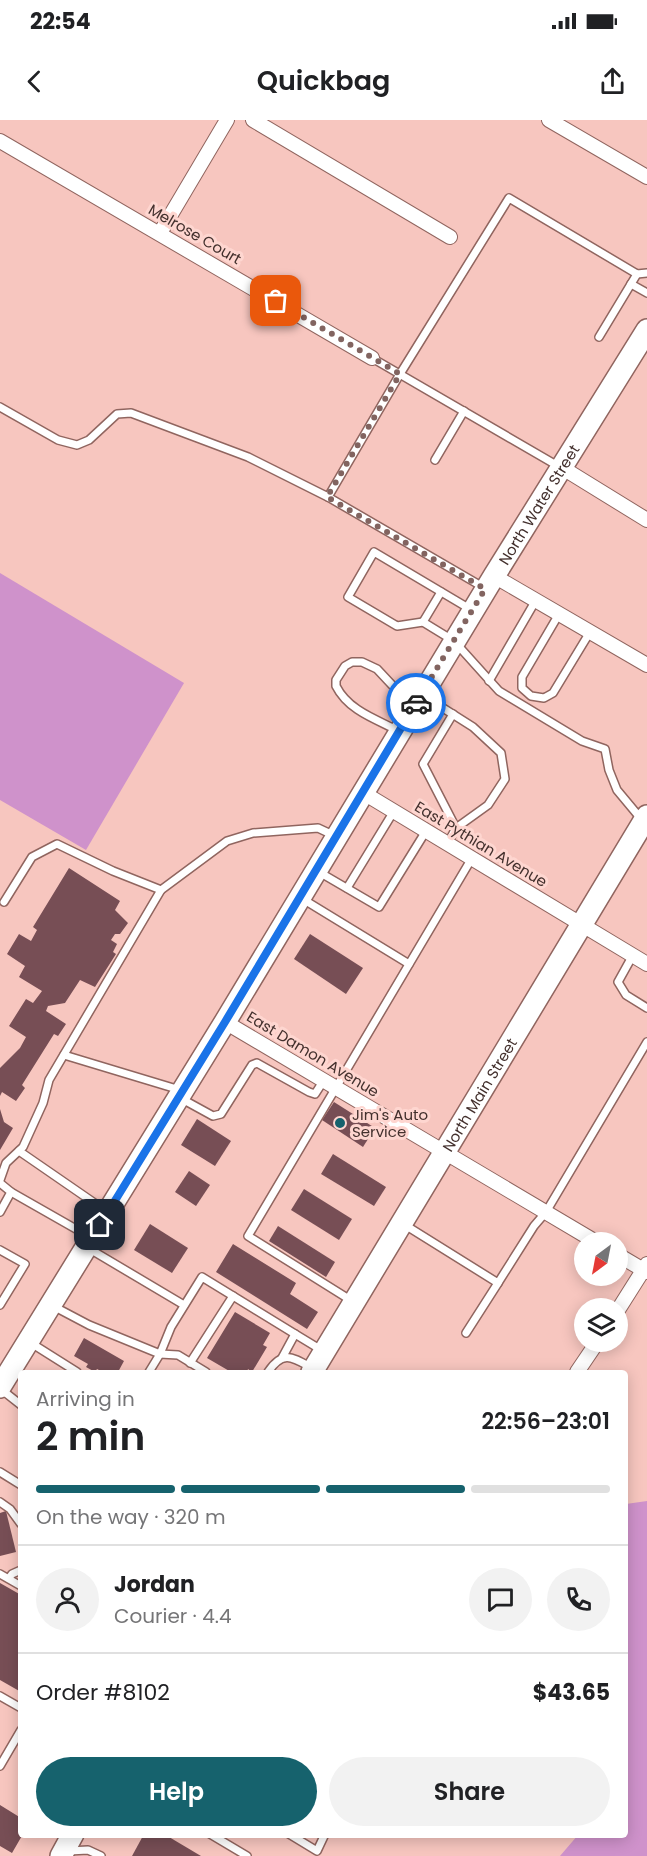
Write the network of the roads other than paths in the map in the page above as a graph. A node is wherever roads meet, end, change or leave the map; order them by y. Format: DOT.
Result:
graph roads {
  1 [pos="227,120"];
  2 [pos="254,120"];
  3 [pos="549,120"];
  4 [pos="0,141"];
  5 [pos="647,177"];
  6 [pos="160,233"];
  7 [pos="450,237"];
  8 [pos="647,273"];
  9 [pos="637,274"];
  10 [pos="631,284"];
  11 [pos="647,293"];
  12 [pos="599,337"];
  13 [pos="644,342"];
  14 [pos="372,358"];
  15 [pos="400,374"];
  16 [pos="0,407"];
  17 [pos="464,411"];
  18 [pos="435,460"];
  19 [pos="561,467"];
  20 [pos="327,497"];
  21 [pos="647,520"];
  22 [pos="490,582"];
  23 [pos="441,591"];
  24 [pos="536,600"];
  25 [pos="472,610"];
  26 [pos="559,614"];
  27 [pos="423,622"];
  28 [pos="590,632"];
  29 [pos="454,641"];
  30 [pos="647,665"];
  31 [pos="489,681"];
  32 [pos="531,696"];
  33 [pos="419,699"];
  34 [pos="525,707"];
  35 [pos="453,714"];
  36 [pos="399,731"];
  37 [pos="362,792"];
  38 [pos="394,811"];
  39 [pos="645,819"];
  40 [pos="456,828"];
  41 [pos="426,831"];
  42 [pos="336,836"];
  43 [pos="448,843"];
  44 [pos="472,858"];
  45 [pos="316,870"];
  46 [pos="347,888"];
  47 [pos="161,890"];
  48 [pos="299,897"];
  49 [pos="4,902"];
  50 [pos="583,925"];
  51 [pos="633,955"];
  52 [pos="409,964"];
  53 [pos="647,964"];
  54 [pos="647,1008"];
  55 [pos="225,1022"];
  56 [pos="647,1042"];
  57 [pos="64,1055"];
  58 [pos="330,1083"];
  59 [pos="181,1094"];
  60 [pos="19,1151"];
  61 [pos="446,1152"];
  62 [pos="0,1181"];
  63 [pos="11,1192"];
  64 [pos="0,1212"];
  65 [pos="108,1212"];
  66 [pos="546,1212"];
  67 [pos="402,1224"];
  68 [pos="579,1232"];
  69 [pos="89,1243"];
  70 [pos="0,1250"];
  71 [pos="628,1260"];
  72 [pos="646,1269"];
  73 [pos="498,1283"];
  74 [pos="233,1296"];
  75 [pos="626,1298"];
  76 [pos="354,1302"];
  77 [pos="51,1304"];
  78 [pos="0,1305"];
  79 [pos="184,1305"];
  80 [pos="466,1333"];
  81 [pos="295,1334"];
  82 [pos="29,1341"];
  83 [pos="591,1352"];
  84 [pos="160,1354"];
  85 [pos="282,1358"];
  86 [pos="190,1363"];
  87 [pos="317,1364"];
  88 [pos="74,1370"];
  89 [pos="150,1370"];
  90 [pos="202,1370"];
  91 [pos="270,1370"];
  92 [pos="579,1370"];
  93 [pos="0,1388"];
  94 [pos="18,1403"];
  95 [pos="0,1472"];
  96 [pos="18,1483"];
  97 [pos="0,1502"];
  98 [pos="18,1520"];
  99 [pos="18,1571"];
  100 [pos="0,1574"];
  101 [pos="9,1578"];
  102 [pos="18,1584"];
  103 [pos="0,1697"];
  104 [pos="18,1706"];
  105 [pos="18,1735"];
  106 [pos="0,1766"];
  107 [pos="217,1838"];
  108 [pos="294,1838"];
  109 [pos="323,1838"];
  110 [pos="66,1847"];
  111 [pos="315,1854"];
  112 [pos="101,1856"];
  113 [pos="247,1856"];
  1 -- 6 [label="street"];
  2 -- 7 [label="street"];
  3 -- 5 [label="street"];
  4 -- 6 [label="street, Melrose Court"];
  6 -- 14 [label="street, Melrose Court"];
  8 -- 9 [label="lane"];
  9 -- 10 [label="lane"];
  9 -- 15 [label="lane"];
  10 -- 11 [label="lane"];
  10 -- 12 [label="lane"];
  13 -- 19 [label="main road, North Water Street"];
  14 -- 15 [label="lane"];
  15 -- 17 [label="lane"];
  15 -- 20 [label="lane"];
  16 -- 20 [label="lane"];
  17 -- 18 [label="lane"];
  17 -- 19 [label="lane"];
  19 -- 21 [label="street"];
  19 -- 22 [label="main road, North Water Street"];
  20 -- 22 [label="lane"];
  22 -- 24 [label="street"];
  22 -- 25 [label="main road, North Water Street"];
  23 -- 25 [label="lane"];
  23 -- 27 [label="lane"];
  23 -- 27 [label="lane"];
  24 -- 26 [label="street"];
  24 -- 31 [label="lane"];
  25 -- 29 [label="main road, North Water Street"];
  26 -- 28 [label="street"];
  26 -- 32 [label="lane"];
  27 -- 29 [label="lane"];
  28 -- 30 [label="street"];
  28 -- 32 [label="lane"];
  29 -- 31 [label="lane"];
  29 -- 33 [label="main road, North Water Street"];
  31 -- 34 [label="lane"];
  32 -- 34 [label="lane"];
  33 -- 35 [label="lane"];
  33 -- 36 [label="main road, North Water Street"];
  33 -- 36 [label="lane"];
  34 -- 39 [label="lane"];
  35 -- 40 [label="lane"];
  35 -- 40 [label="lane"];
  36 -- 37 [label="main road, North Water Street"];
  37 -- 38 [label="street, East Pythian Avenue"];
  37 -- 42 [label="main road, North Water Street"];
  38 -- 41 [label="street, East Pythian Avenue"];
  38 -- 46 [label="lane"];
  39 -- 50 [label="main road, North Main Street"];
  40 -- 43 [label="lane"];
  41 -- 43 [label="street, East Pythian Avenue"];
  41 -- 46 [label="lane"];
  42 -- 45 [label="main road, North Water Street"];
  42 -- 47 [label="lane"];
  43 -- 44 [label="street, East Pythian Avenue"];
  44 -- 50 [label="street, East Pythian Avenue"];
  44 -- 52 [label="lane"];
  45 -- 46 [label="lane"];
  45 -- 48 [label="main road, North Water Street"];
  47 -- 49 [label="lane"];
  47 -- 57 [label="lane"];
  48 -- 52 [label="lane"];
  48 -- 55 [label="main road, North Water Street"];
  50 -- 51 [label="street, East Pythian Avenue"];
  50 -- 61 [label="main road, North Main Street"];
  51 -- 53 [label="street, East Pythian Avenue"];
  51 -- 54 [label="lane"];
  52 -- 58 [label="lane"];
  55 -- 58 [label="street, East Damon Avenue"];
  55 -- 59 [label="main road, North Water Street"];
  56 -- 66 [label="lane"];
  57 -- 59 [label="lane"];
  57 -- 60 [label="lane"];
  58 -- 59 [label="lane"];
  58 -- 61 [label="street, East Damon Avenue"];
  58 -- 76 [label="lane"];
  59 -- 65 [label="main road, North Water Street"];
  60 -- 62 [label="lane"];
  60 -- 65 [label="lane"];
  61 -- 66 [label="street, East Damon Avenue"];
  61 -- 67 [label="main road, North Main Street"];
  62 -- 63 [label="lane"];
  63 -- 64 [label="lane"];
  63 -- 69 [label="lane"];
  65 -- 69 [label="main road, North Water Street"];
  66 -- 68 [label="street, East Damon Avenue"];
  66 -- 73 [label="lane"];
  67 -- 73 [label="lane"];
  67 -- 76 [label="main road, North Main Street"];
  69 -- 77 [label="main road, North Water Street"];
  69 -- 79 [label="lane"];
  70 -- 78 [label="lane"];
  71 -- 72 [label="street"];
  72 -- 75 [label="street"];
  73 -- 80 [label="lane"];
  74 -- 79 [label="lane"];
  74 -- 81 [label="lane"];
  74 -- 86 [label="lane"];
  76 -- 87 [label="main road, North Main Street"];
  77 -- 82 [label="main road, North Water Street"];
  77 -- 84 [label="lane"];
  79 -- 84 [label="lane"];
  81 -- 85 [label="lane"];
  81 -- 87 [label="lane"];
  82 -- 88 [label="lane"];
  82 -- 93 [label="main road, North Water Street"];
  83 -- 92 [label="street"];
  84 -- 86 [label="lane"];
  84 -- 89 [label="lane"];
  85 -- 87 [label="lane"];
  85 -- 91 [label="lane"];
  86 -- 90 [label="lane"];
  93 -- 94 [label="lane"];
  95 -- 96 [label="lane"];
  97 -- 98 [label="lane"];
  99 -- 101 [label="lane"];
  100 -- 101 [label="lane"];
  101 -- 102 [label="lane"];
  103 -- 104 [label="lane"];
  105 -- 106 [label="lane"];
  107 -- 113 [label="lane"];
  108 -- 111 [label="lane"];
  109 -- 111 [label="lane"];
  110 -- 112 [label="lane"];
}
